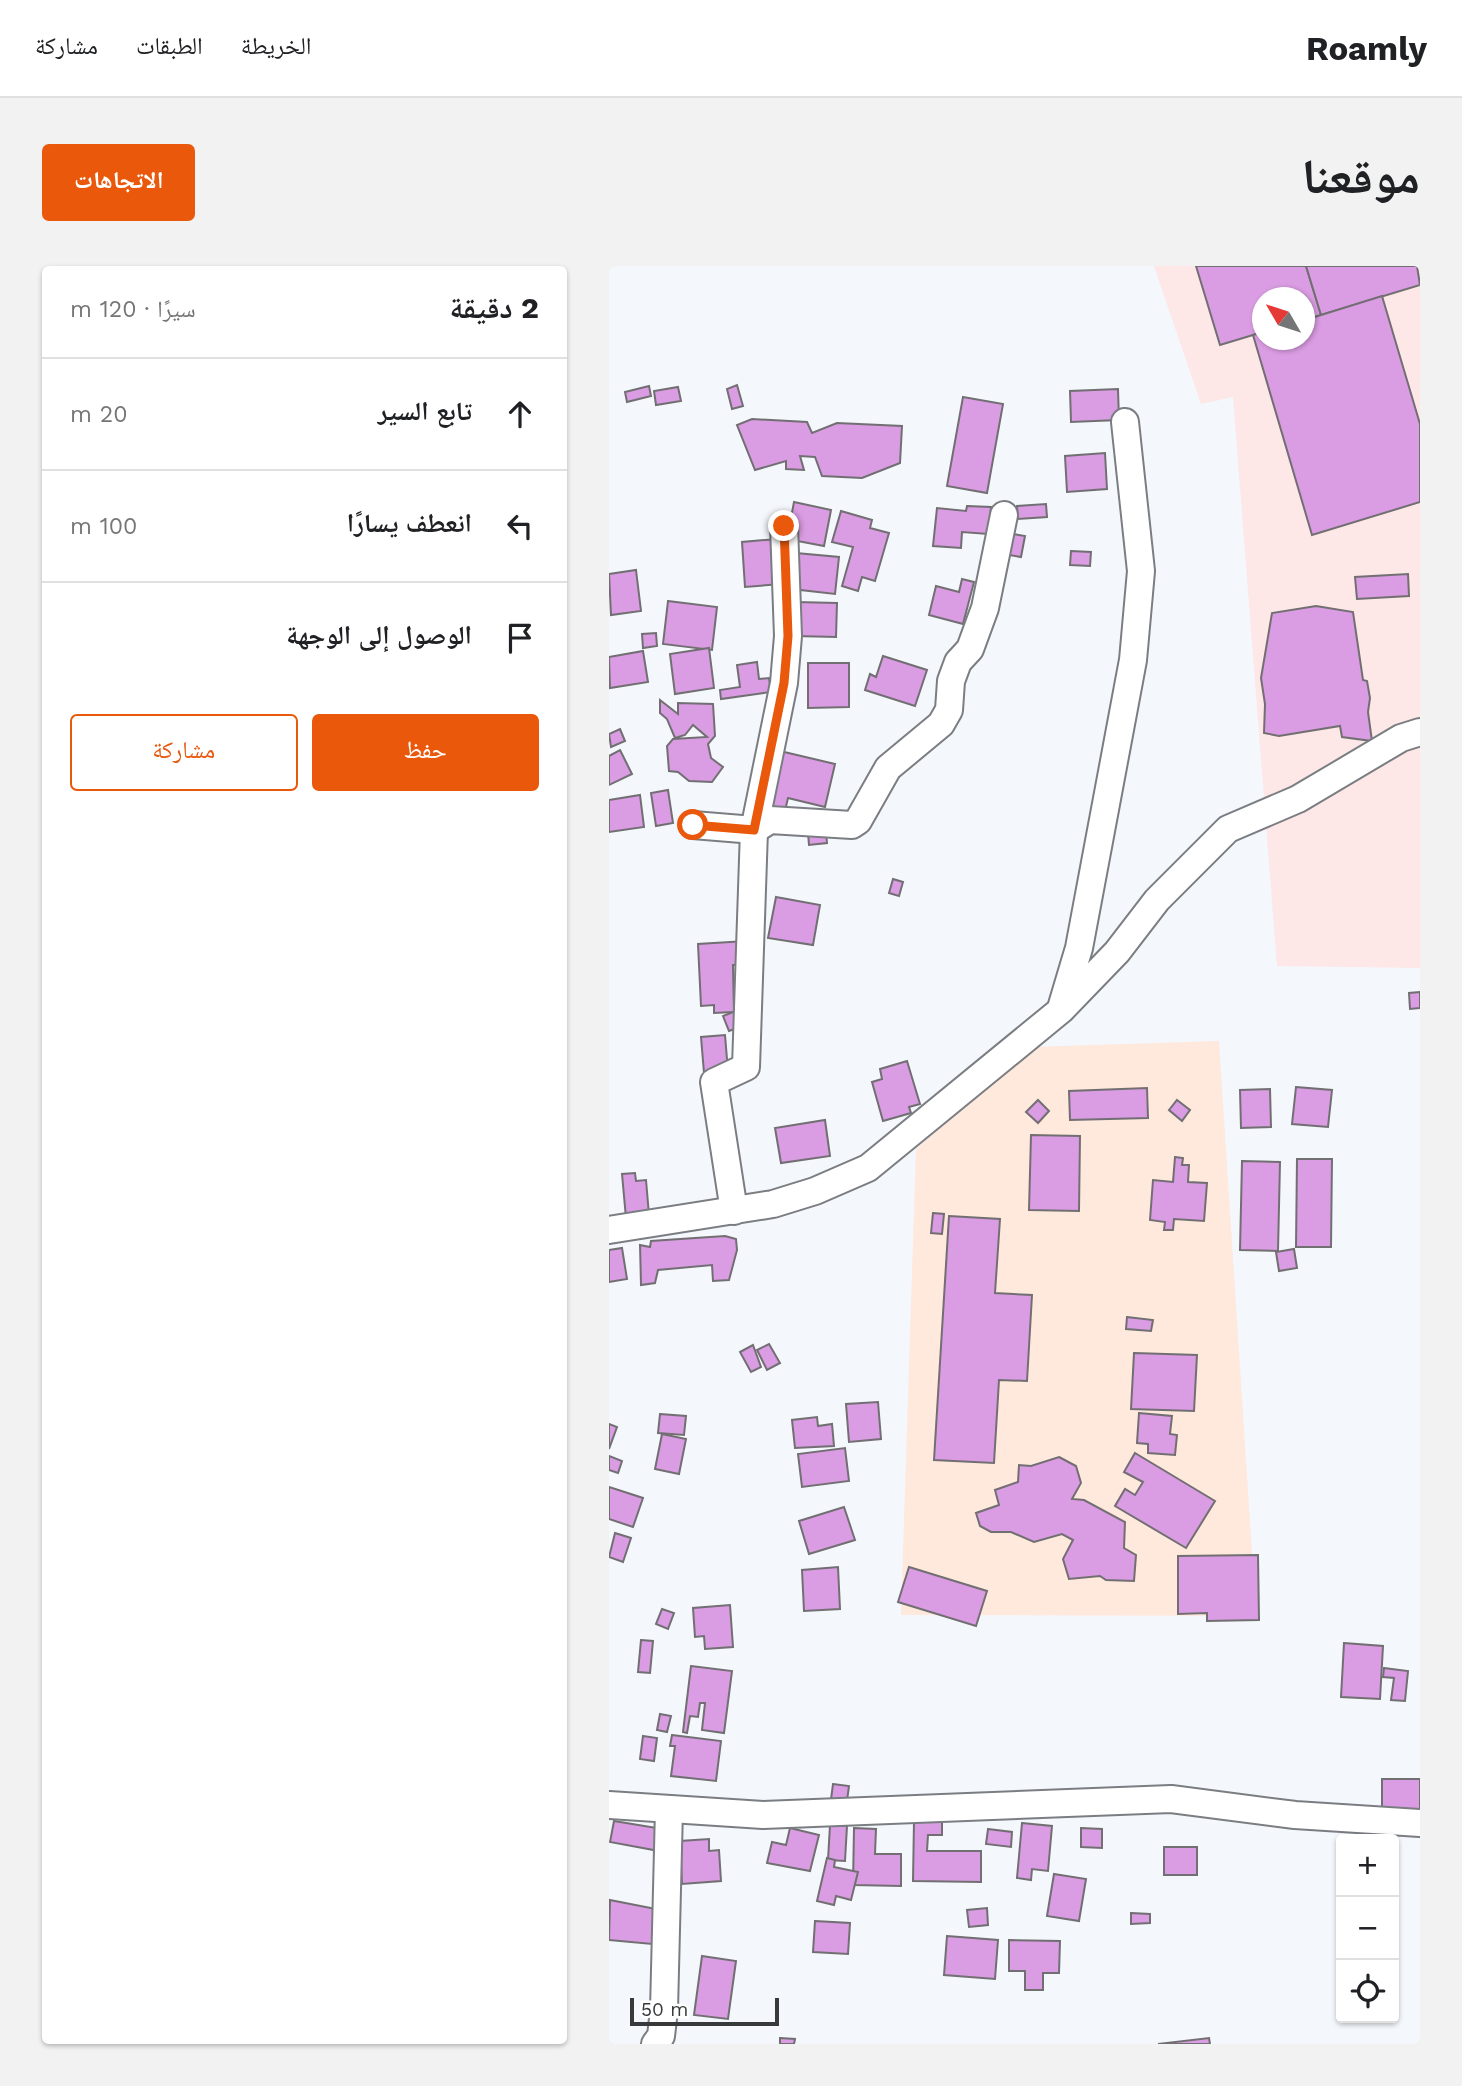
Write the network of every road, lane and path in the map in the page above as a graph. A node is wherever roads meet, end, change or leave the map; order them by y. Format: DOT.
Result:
graph roads {
  1 [pos="1125,422"];
  2 [pos="1004,515"];
  3 [pos="784,526"];
  4 [pos="1420,732"];
  5 [pos="693,825"];
  6 [pos="754,830"];
  7 [pos="1061,1010"];
  8 [pos="734,1211"];
  9 [pos="609,1230"];
  10 [pos="609,1805"];
  11 [pos="669,1809"];
  12 [pos="1420,1823"];
  13 [pos="655,2044"];
  1 -- 7 [label="street"];
  2 -- 6 [label="street"];
  3 -- 6 [label="street"];
  4 -- 7 [label="street"];
  5 -- 6 [label="street"];
  6 -- 8 [label="street"];
  7 -- 8 [label="street"];
  8 -- 9 [label="street"];
  10 -- 11 [label="street"];
  11 -- 12 [label="street"];
  11 -- 13 [label="street"];
}
